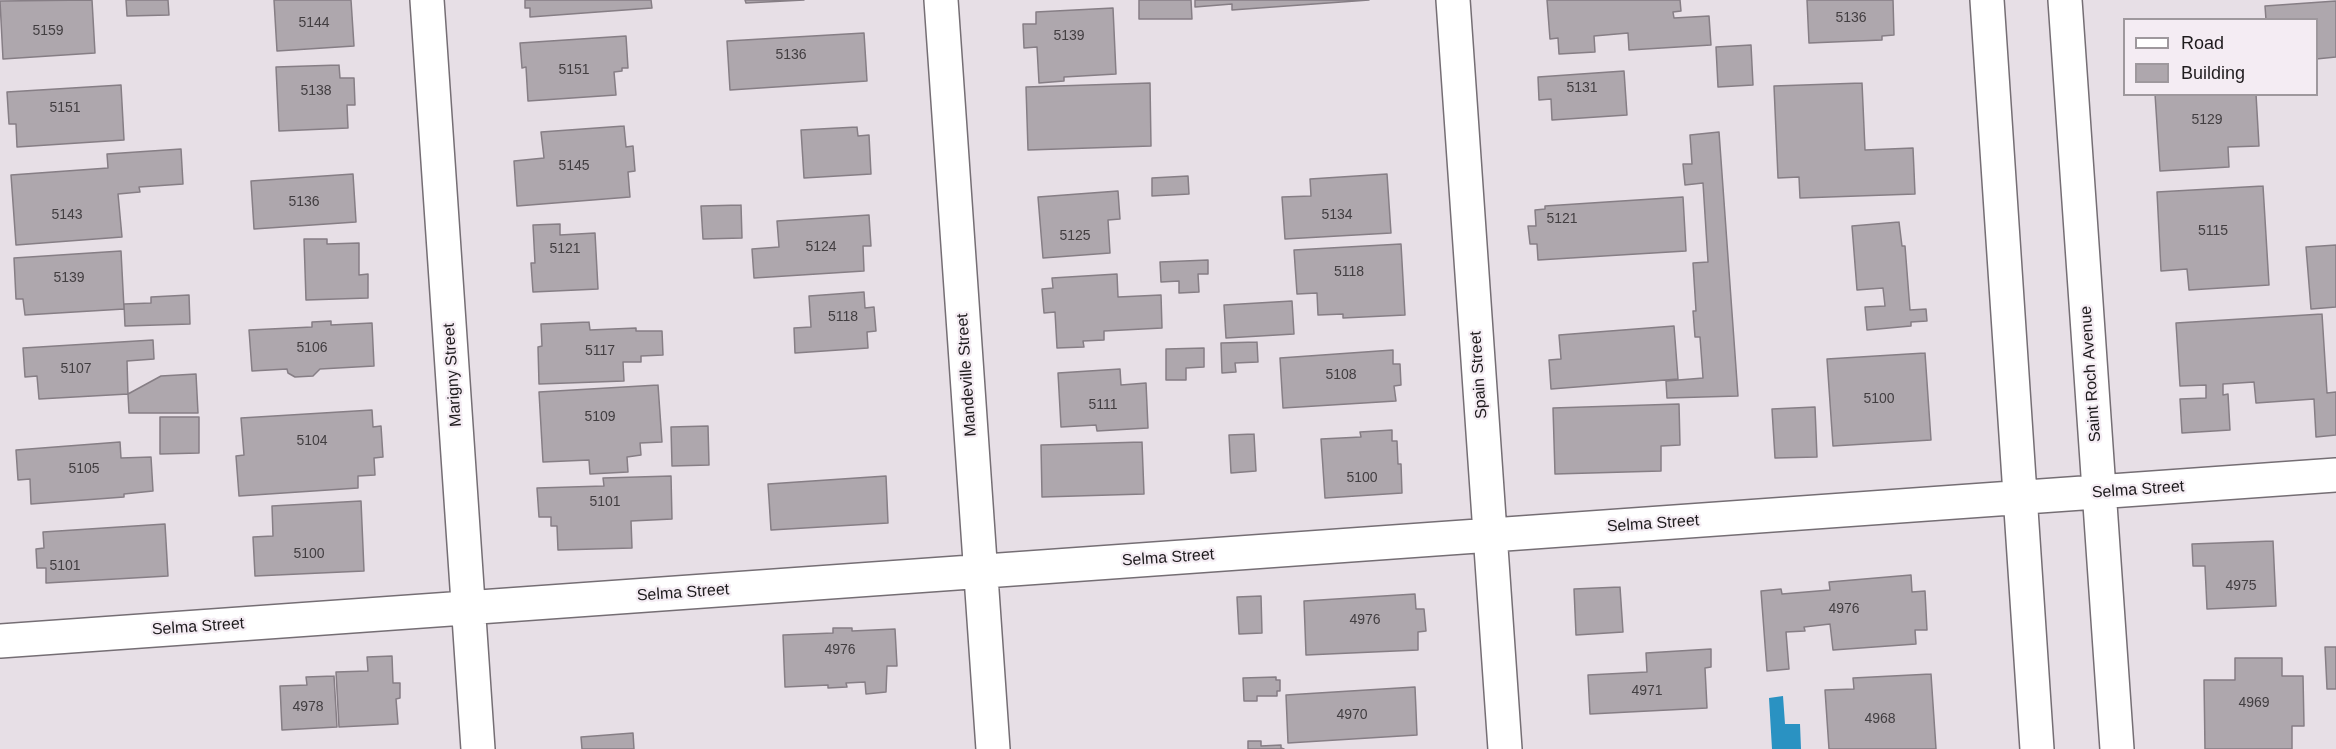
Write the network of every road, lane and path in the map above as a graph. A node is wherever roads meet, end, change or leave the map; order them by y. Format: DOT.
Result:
graph roads {
  1 [pos="427,0"];
  2 [pos="941,0"];
  3 [pos="1453,0"];
  4 [pos="1987,0"];
  5 [pos="2065,0"];
  6 [pos="2336,475"];
  7 [pos="2099,492"];
  8 [pos="2021,498"];
  9 [pos="1490,535"];
  10 [pos="980,571"];
  11 [pos="469,608"];
  12 [pos="0,641"];
  13 [pos="478,749"];
  14 [pos="993,749"];
  15 [pos="1505,749"];
  16 [pos="2037,749"];
  17 [pos="2117,749"];
  1 -- 11 [label="street, Marigny Street"];
  2 -- 10 [label="street, Mandeville Street"];
  3 -- 9 [label="street, Spain Street"];
  4 -- 8 [label="street"];
  5 -- 7 [label="street, Saint Roch Avenue"];
  6 -- 7 [label="street, Selma Street"];
  7 -- 8 [label="street, Selma Street"];
  7 -- 17 [label="street, Saint Roch Avenue"];
  8 -- 9 [label="street, Selma Street"];
  8 -- 16 [label="street"];
  9 -- 10 [label="street, Selma Street"];
  9 -- 15 [label="street, Spain Street"];
  10 -- 11 [label="street, Selma Street"];
  10 -- 14 [label="street, Mandeville Street"];
  11 -- 12 [label="street, Selma Street"];
  11 -- 13 [label="street, Marigny Street"];
}
